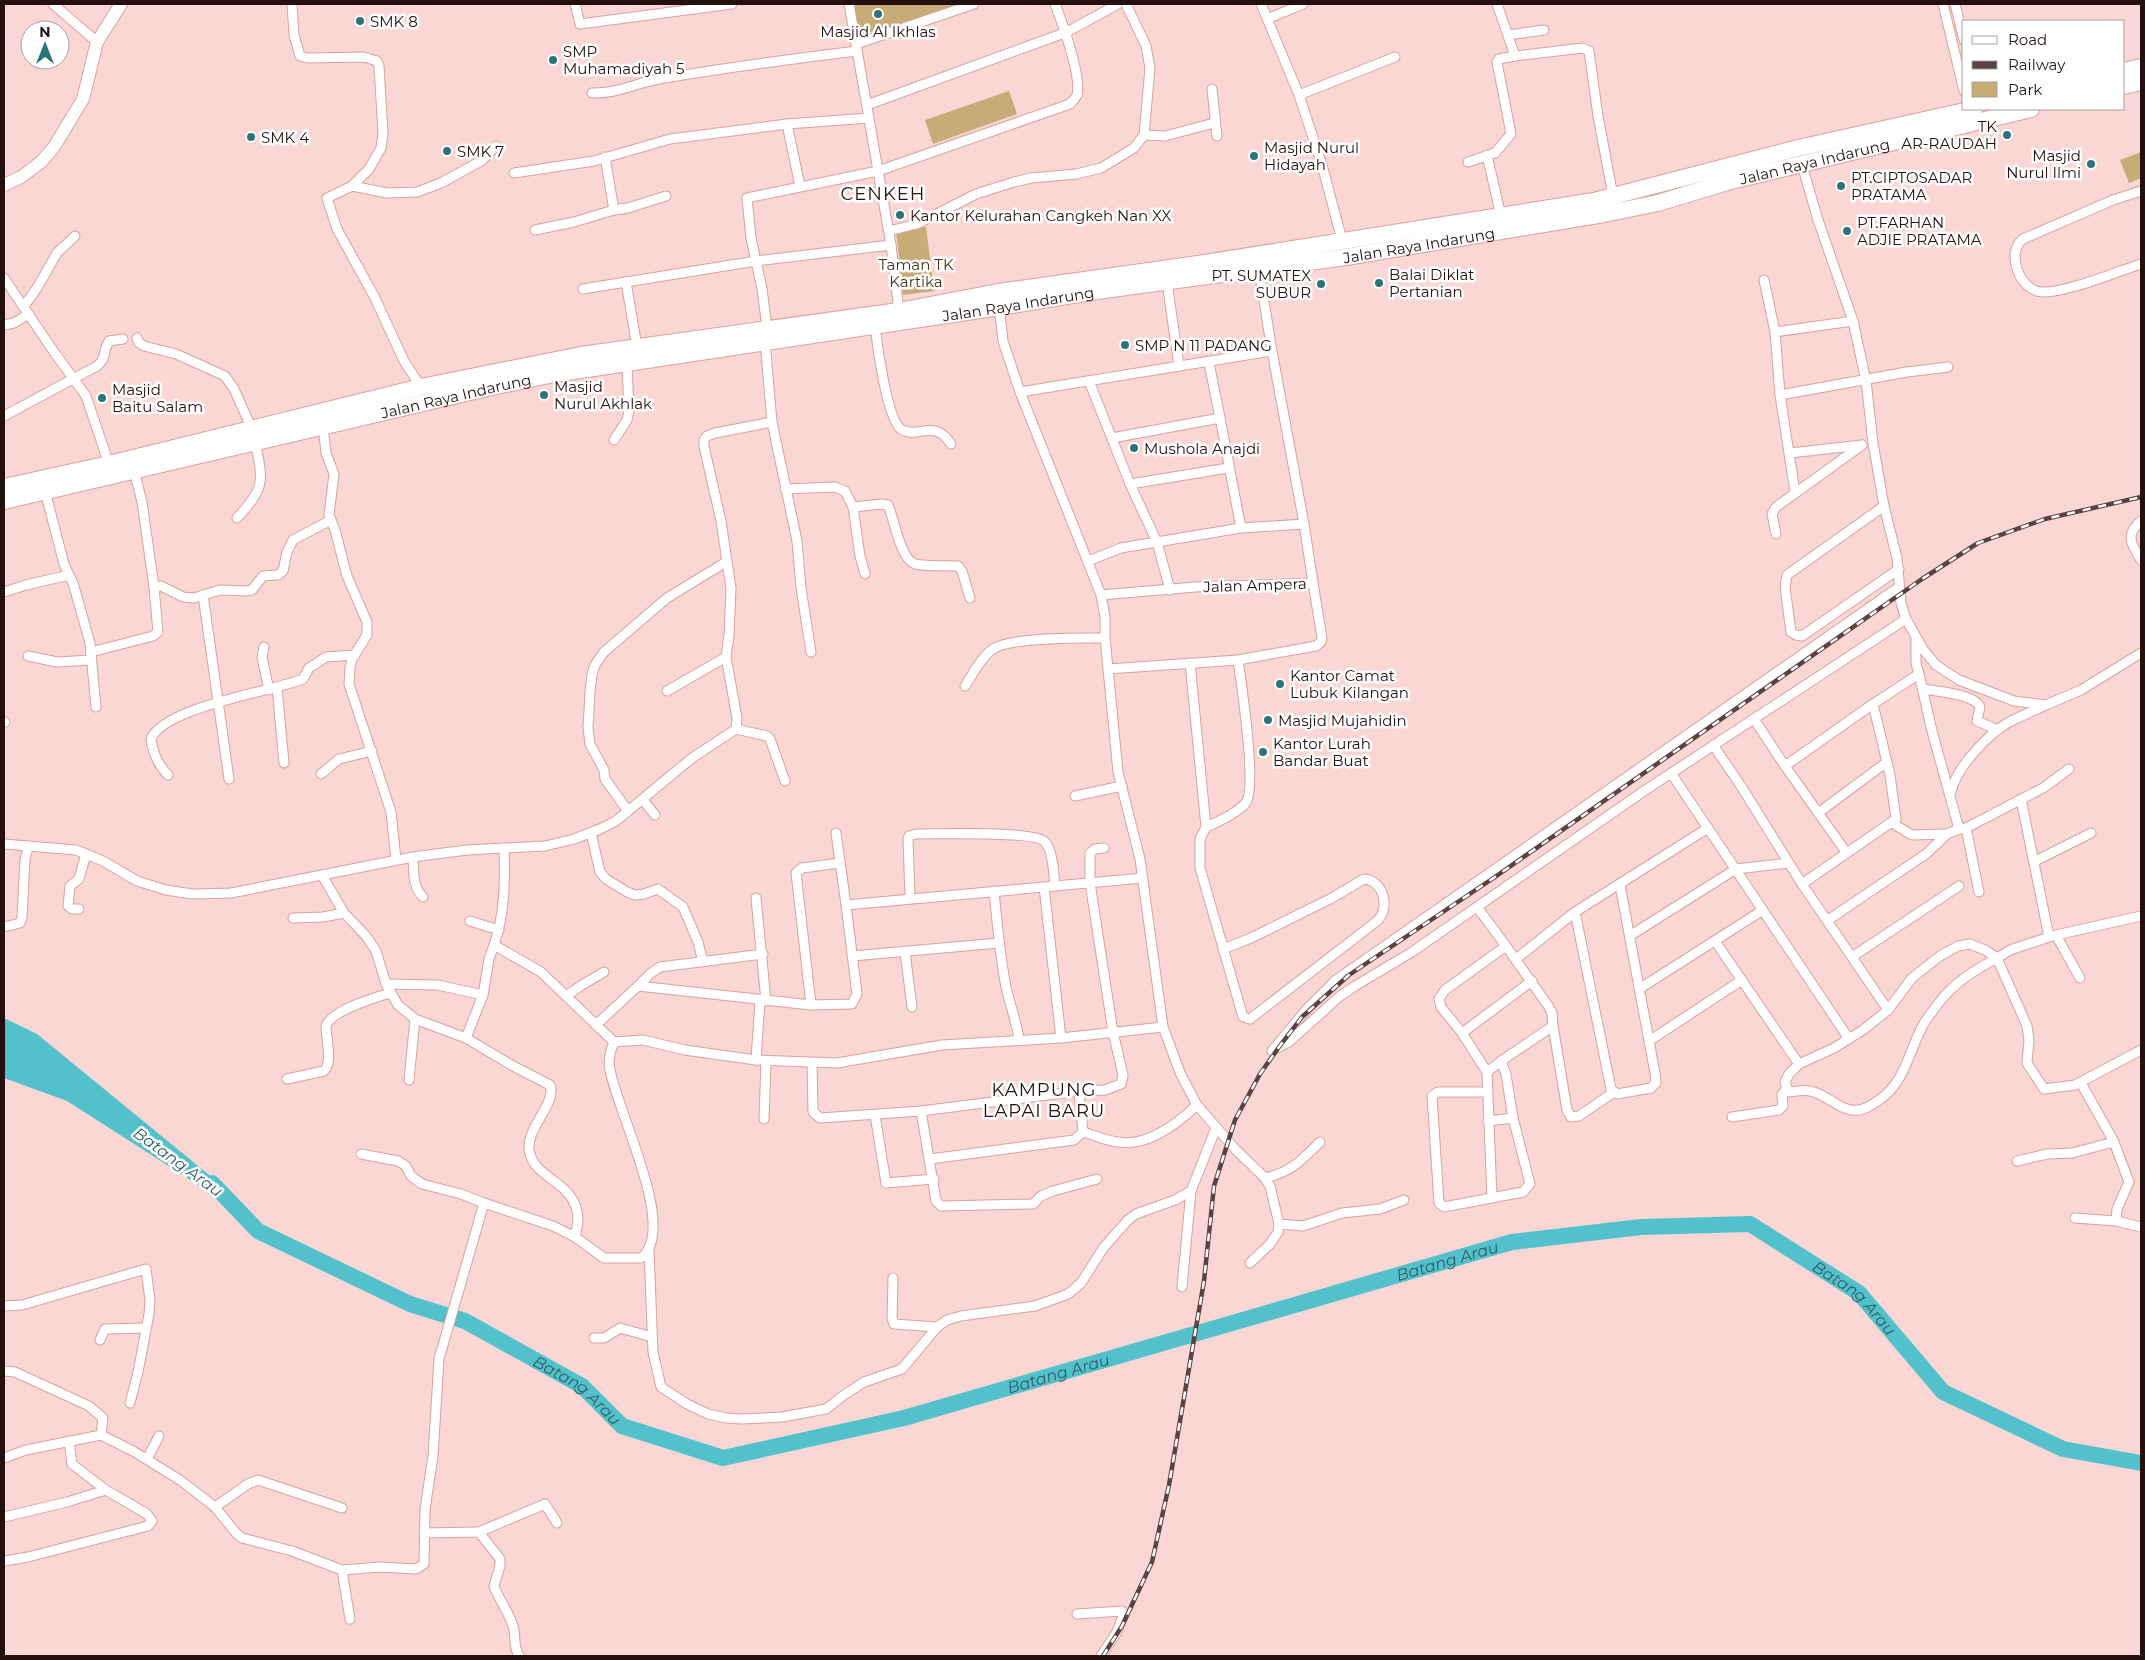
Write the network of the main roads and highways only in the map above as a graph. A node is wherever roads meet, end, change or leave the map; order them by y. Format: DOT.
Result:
graph roads {
  1 [pos="2141,67"];
  2 [pos="2125,71"];
  3 [pos="2141,82"];
  4 [pos="2125,86"];
  5 [pos="1966,110"];
  6 [pos="2027,110"];
  7 [pos="1300,247"];
  8 [pos="1344,250"];
  9 [pos="1304,264"];
  10 [pos="999,300"];
  11 [pos="848,324"];
  12 [pos="659,351"];
  13 [pos="563,366"];
  14 [pos="253,435"];
  15 [pos="207,446"];
  16 [pos="4,487"];
  17 [pos="4,501"];
  1 -- 2 [label="highway"];
  3 -- 4 [label="highway"];
  5 -- 8 [label="highway, Jalan Raya Indarung"];
  6 -- 8 [label="highway, Jalan Raya Indarung"];
  7 -- 8 [label="highway, Jalan Raya Indarung"];
  7 -- 9 [label="highway"];
  7 -- 10 [label="highway, Jalan Raya Indarung"];
  8 -- 9 [label="highway, Jalan Raya Indarung"];
  9 -- 10 [label="highway, Jalan Raya Indarung"];
  10 -- 11 [label="highway, Jalan Raya Indarung"];
  10 -- 11 [label="highway, Jalan Raya Indarung"];
  11 -- 12 [label="highway, Jalan Raya Indarung"];
  12 -- 13 [label="highway, Jalan Raya Indarung"];
  12 -- 13 [label="highway, Jalan Raya Indarung"];
  13 -- 14 [label="highway, Jalan Raya Indarung"];
  13 -- 14 [label="highway, Jalan Raya Indarung"];
  14 -- 15 [label="highway, Jalan Raya Indarung"];
  15 -- 16 [label="highway, Jalan Raya Indarung"];
  15 -- 17 [label="highway, Jalan Raya Indarung"];
}
